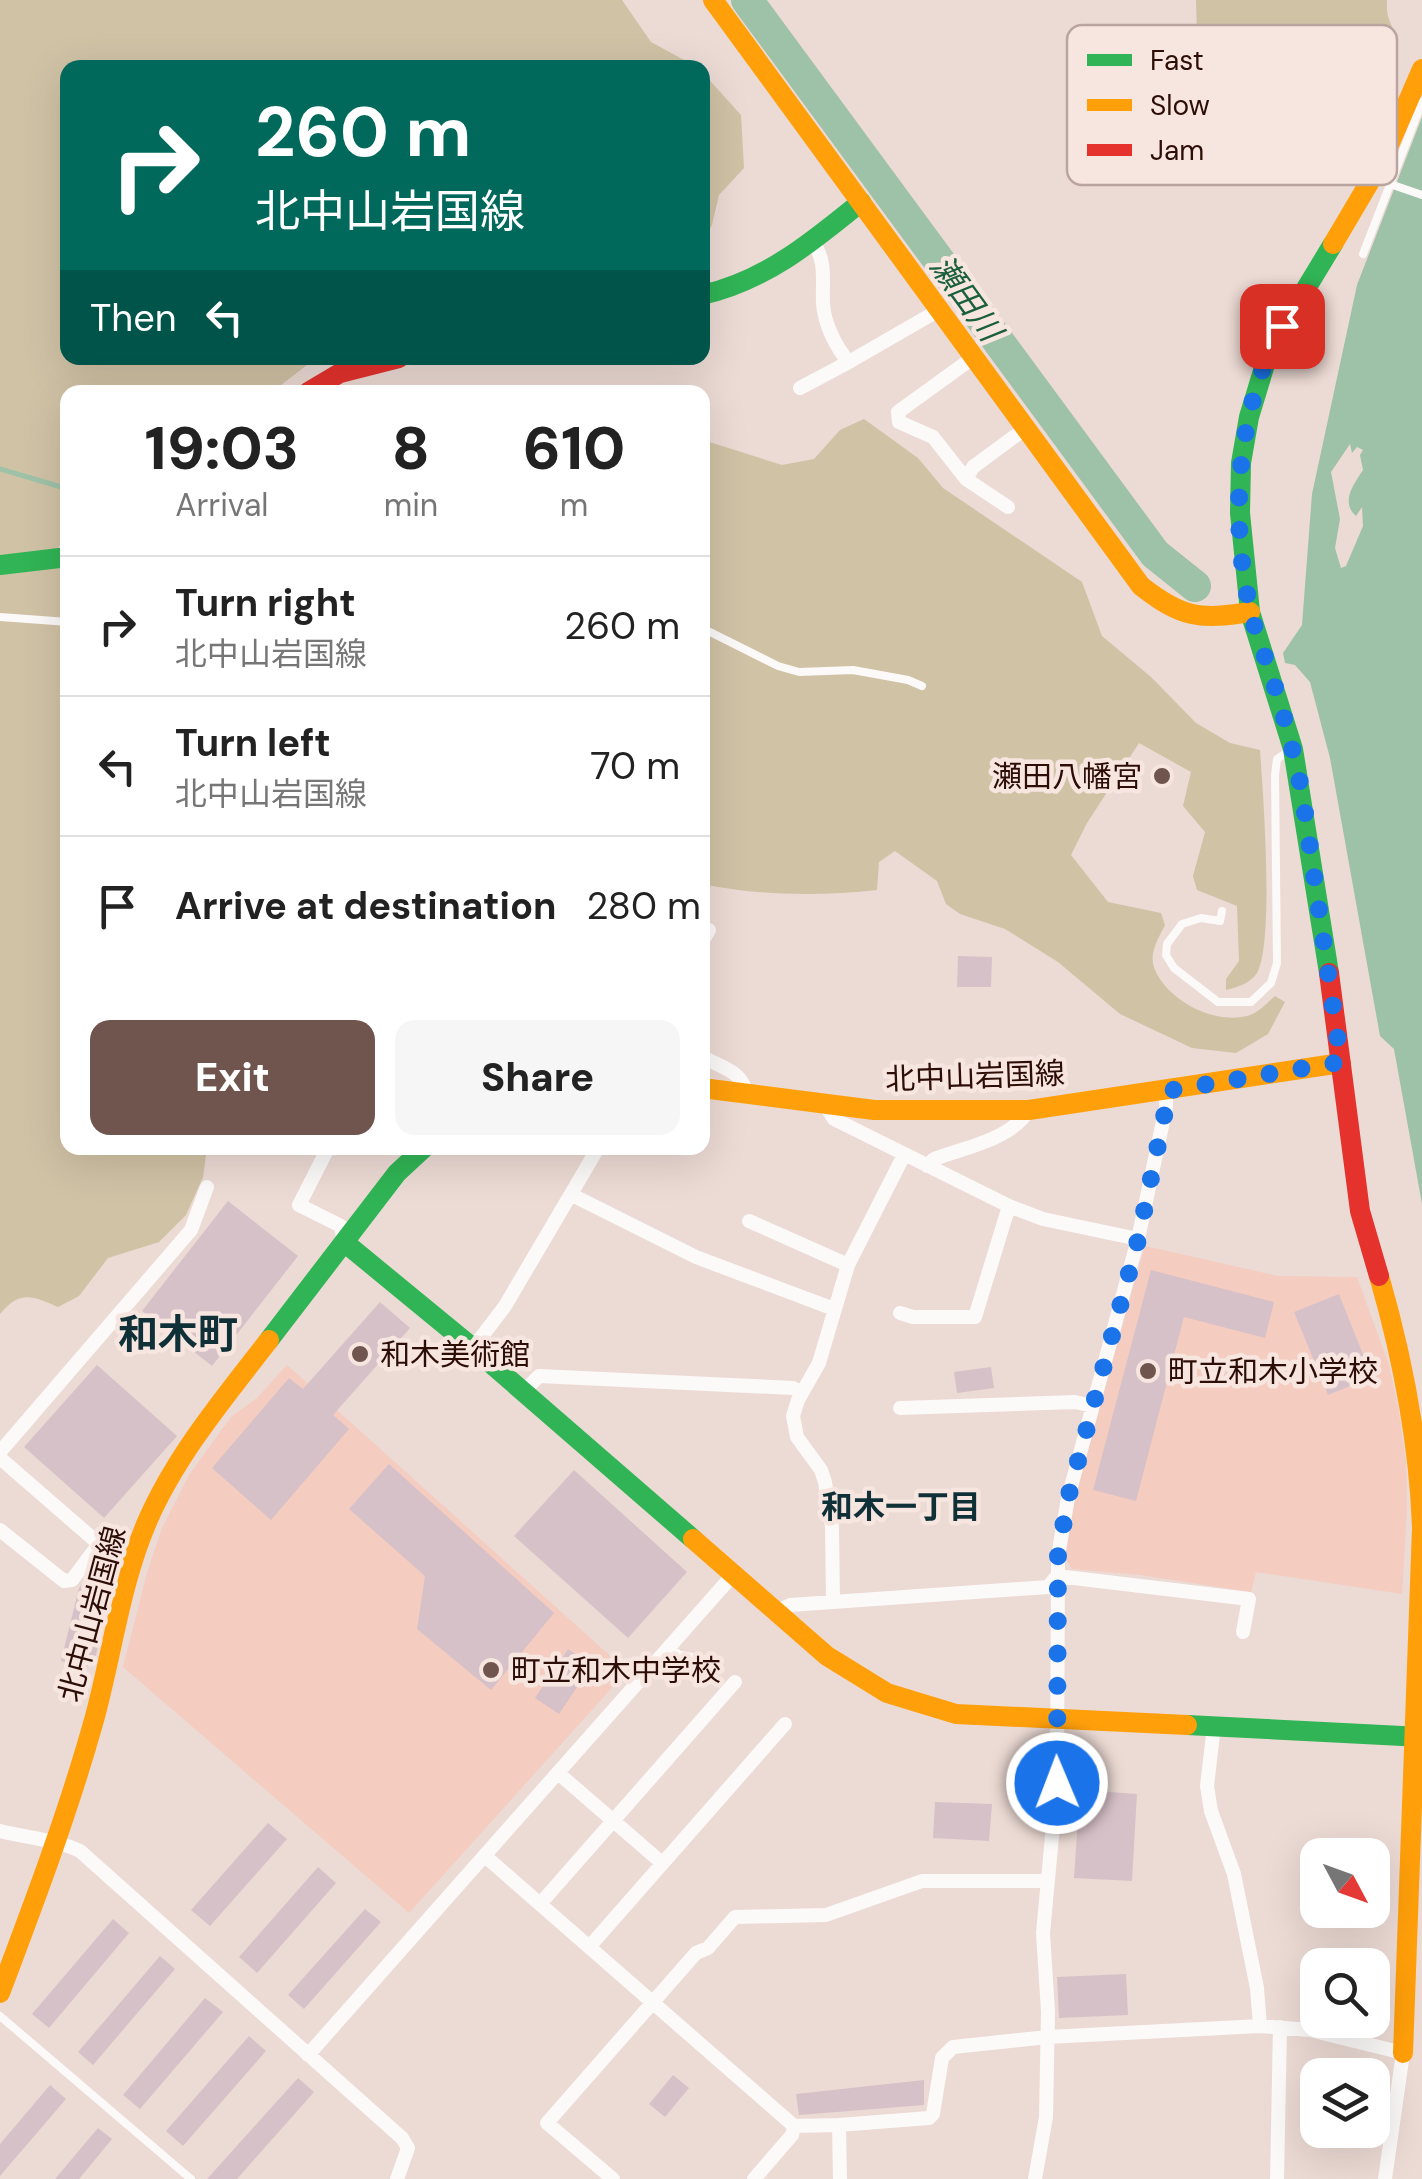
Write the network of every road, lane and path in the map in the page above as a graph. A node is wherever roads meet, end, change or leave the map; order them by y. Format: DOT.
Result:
graph roads {
  1 [pos="713,0"];
  2 [pos="1422,68"];
  3 [pos="1422,102"];
  4 [pos="1397,126"];
  5 [pos="1397,166"];
  6 [pos="1367,185"];
  7 [pos="1390,185"];
  8 [pos="1393,185"];
  9 [pos="1422,195"];
  10 [pos="861,202"];
  11 [pos="812,241"];
  12 [pos="1363,254"];
  13 [pos="710,294"];
  14 [pos="939,310"];
  15 [pos="974,357"];
  16 [pos="849,362"];
  17 [pos="369,365"];
  18 [pos="317,385"];
  19 [pos="800,388"];
  20 [pos="1026,428"];
  21 [pos="966,479"];
  22 [pos="1008,507"];
  23 [pos="60,558"];
  24 [pos="0,565"];
  25 [pos="1250,612"];
  26 [pos="0,616"];
  27 [pos="60,621"];
  28 [pos="710,632"];
  29 [pos="922,686"];
  30 [pos="1294,750"];
  31 [pos="1222,911"];
  32 [pos="710,1061"];
  33 [pos="1341,1062"];
  34 [pos="710,1089"];
  35 [pos="1166,1091"];
  36 [pos="746,1094"];
  37 [pos="826,1106"];
  38 [pos="1028,1110"];
  39 [pos="324,1155"];
  40 [pos="417,1155"];
  41 [pos="594,1155"];
  42 [pos="904,1155"];
  43 [pos="927,1166"];
  44 [pos="207,1187"];
  45 [pos="572,1195"];
  46 [pos="1009,1206"];
  47 [pos="750,1220"];
  48 [pos="1138,1240"];
  49 [pos="344,1242"];
  50 [pos="848,1265"];
  51 [pos="834,1309"];
  52 [pos="900,1313"];
  53 [pos="472,1348"];
  54 [pos="523,1392"];
  55 [pos="802,1392"];
  56 [pos="1093,1406"];
  57 [pos="900,1408"];
  58 [pos="0,1455"];
  59 [pos="0,1530"];
  60 [pos="99,1544"];
  61 [pos="132,1565"];
  62 [pos="732,1576"];
  63 [pos="1058,1576"];
  64 [pos="833,1602"];
  65 [pos="775,1612"];
  66 [pos="1243,1632"];
  67 [pos="668,1649"];
  68 [pos="713,1664"];
  69 [pos="735,1682"];
  70 [pos="1056,1720"];
  71 [pos="784,1724"];
  72 [pos="1214,1726"];
  73 [pos="1418,1737"];
  74 [pos="558,1773"];
  75 [pos="612,1818"];
  76 [pos="0,1831"];
  77 [pos="57,1841"];
  78 [pos="485,1856"];
  79 [pos="662,1863"];
  80 [pos="1047,1881"];
  81 [pos="540,1904"];
  82 [pos="590,1946"];
  83 [pos="0,1992"];
  84 [pos="653,2002"];
  85 [pos="0,2016"];
  86 [pos="1260,2026"];
  87 [pos="1280,2027"];
  88 [pos="1048,2037"];
  89 [pos="1402,2053"];
  90 [pos="308,2055"];
  91 [pos="794,2126"];
  92 [pos="839,2126"];
  93 [pos="191,2179"];
  94 [pos="397,2179"];
  95 [pos="613,2179"];
  96 [pos="754,2179"];
  97 [pos="840,2179"];
  98 [pos="1035,2179"];
  99 [pos="1277,2179"];
  100 [pos="1385,2179"];
  1 -- 10 [label="street"];
  2 -- 4 [label="street"];
  3 -- 5 [label="lane"];
  6 -- 25 [label="street"];
  7 -- 12 [label="lane"];
  8 -- 9 [label="lane"];
  10 -- 11 [label="street"];
  10 -- 14 [label="street"];
  11 -- 13 [label="street"];
  11 -- 16 [label="street"];
  14 -- 15 [label="street"];
  14 -- 16 [label="street"];
  15 -- 20 [label="street"];
  15 -- 21 [label="street"];
  16 -- 19 [label="street"];
  17 -- 18 [label="street"];
  20 -- 21 [label="street"];
  20 -- 25 [label="street"];
  21 -- 22 [label="street"];
  23 -- 24 [label="street"];
  25 -- 30 [label="street"];
  26 -- 27 [label="lane"];
  28 -- 29 [label="lane"];
  30 -- 31 [label="lane"];
  30 -- 33 [label="street"];
  32 -- 36 [label="street"];
  33 -- 35 [label="street, 北中山岩国線"];
  33 -- 73 [label="street"];
  34 -- 36 [label="street, 北中山岩国線"];
  35 -- 38 [label="street, 北中山岩国線"];
  35 -- 48 [label="street"];
  36 -- 37 [label="street, 北中山岩国線"];
  37 -- 38 [label="street, 北中山岩国線"];
  37 -- 42 [label="street"];
  38 -- 43 [label="street"];
  39 -- 49 [label="street"];
  40 -- 49 [label="street, 北中山岩国線"];
  41 -- 45 [label="street"];
  42 -- 43 [label="street"];
  42 -- 50 [label="street"];
  43 -- 46 [label="street"];
  44 -- 58 [label="street"];
  45 -- 51 [label="street"];
  45 -- 53 [label="street"];
  46 -- 48 [label="street"];
  46 -- 52 [label="street"];
  47 -- 50 [label="street"];
  48 -- 56 [label="street"];
  49 -- 53 [label="street"];
  49 -- 61 [label="street, 北中山岩国線"];
  50 -- 51 [label="street"];
  51 -- 55 [label="street"];
  53 -- 54 [label="street"];
  54 -- 55 [label="street"];
  54 -- 62 [label="street"];
  55 -- 64 [label="street"];
  56 -- 57 [label="street"];
  56 -- 63 [label="street"];
  58 -- 60 [label="street"];
  59 -- 60 [label="street"];
  60 -- 61 [label="street"];
  61 -- 77 [label="street, 北中山岩国線"];
  62 -- 65 [label="street"];
  62 -- 67 [label="street"];
  63 -- 64 [label="street"];
  63 -- 66 [label="street"];
  63 -- 70 [label="street"];
  64 -- 65 [label="street"];
  65 -- 70 [label="street"];
  67 -- 68 [label="street"];
  67 -- 74 [label="street"];
  69 -- 75 [label="street"];
  70 -- 72 [label="street"];
  70 -- 80 [label="street"];
  71 -- 79 [label="street"];
  72 -- 73 [label="street"];
  72 -- 86 [label="street"];
  73 -- 89 [label="street"];
  74 -- 75 [label="street"];
  74 -- 78 [label="street"];
  75 -- 79 [label="street"];
  75 -- 81 [label="street"];
  76 -- 77 [label="street"];
  77 -- 83 [label="street, 北中山岩国線"];
  77 -- 90 [label="street"];
  78 -- 81 [label="street"];
  78 -- 90 [label="street"];
  79 -- 82 [label="street"];
  80 -- 84 [label="street"];
  80 -- 88 [label="street"];
  81 -- 82 [label="street"];
  82 -- 84 [label="street"];
  84 -- 91 [label="street"];
  84 -- 95 [label="street"];
  85 -- 93 [label="lane"];
  86 -- 87 [label="street"];
  86 -- 88 [label="street"];
  87 -- 89 [label="street"];
  87 -- 99 [label="street"];
  88 -- 92 [label="street"];
  88 -- 98 [label="street"];
  89 -- 100 [label="street"];
  90 -- 94 [label="street"];
  91 -- 92 [label="street"];
  91 -- 96 [label="street"];
  92 -- 97 [label="street"];
}
